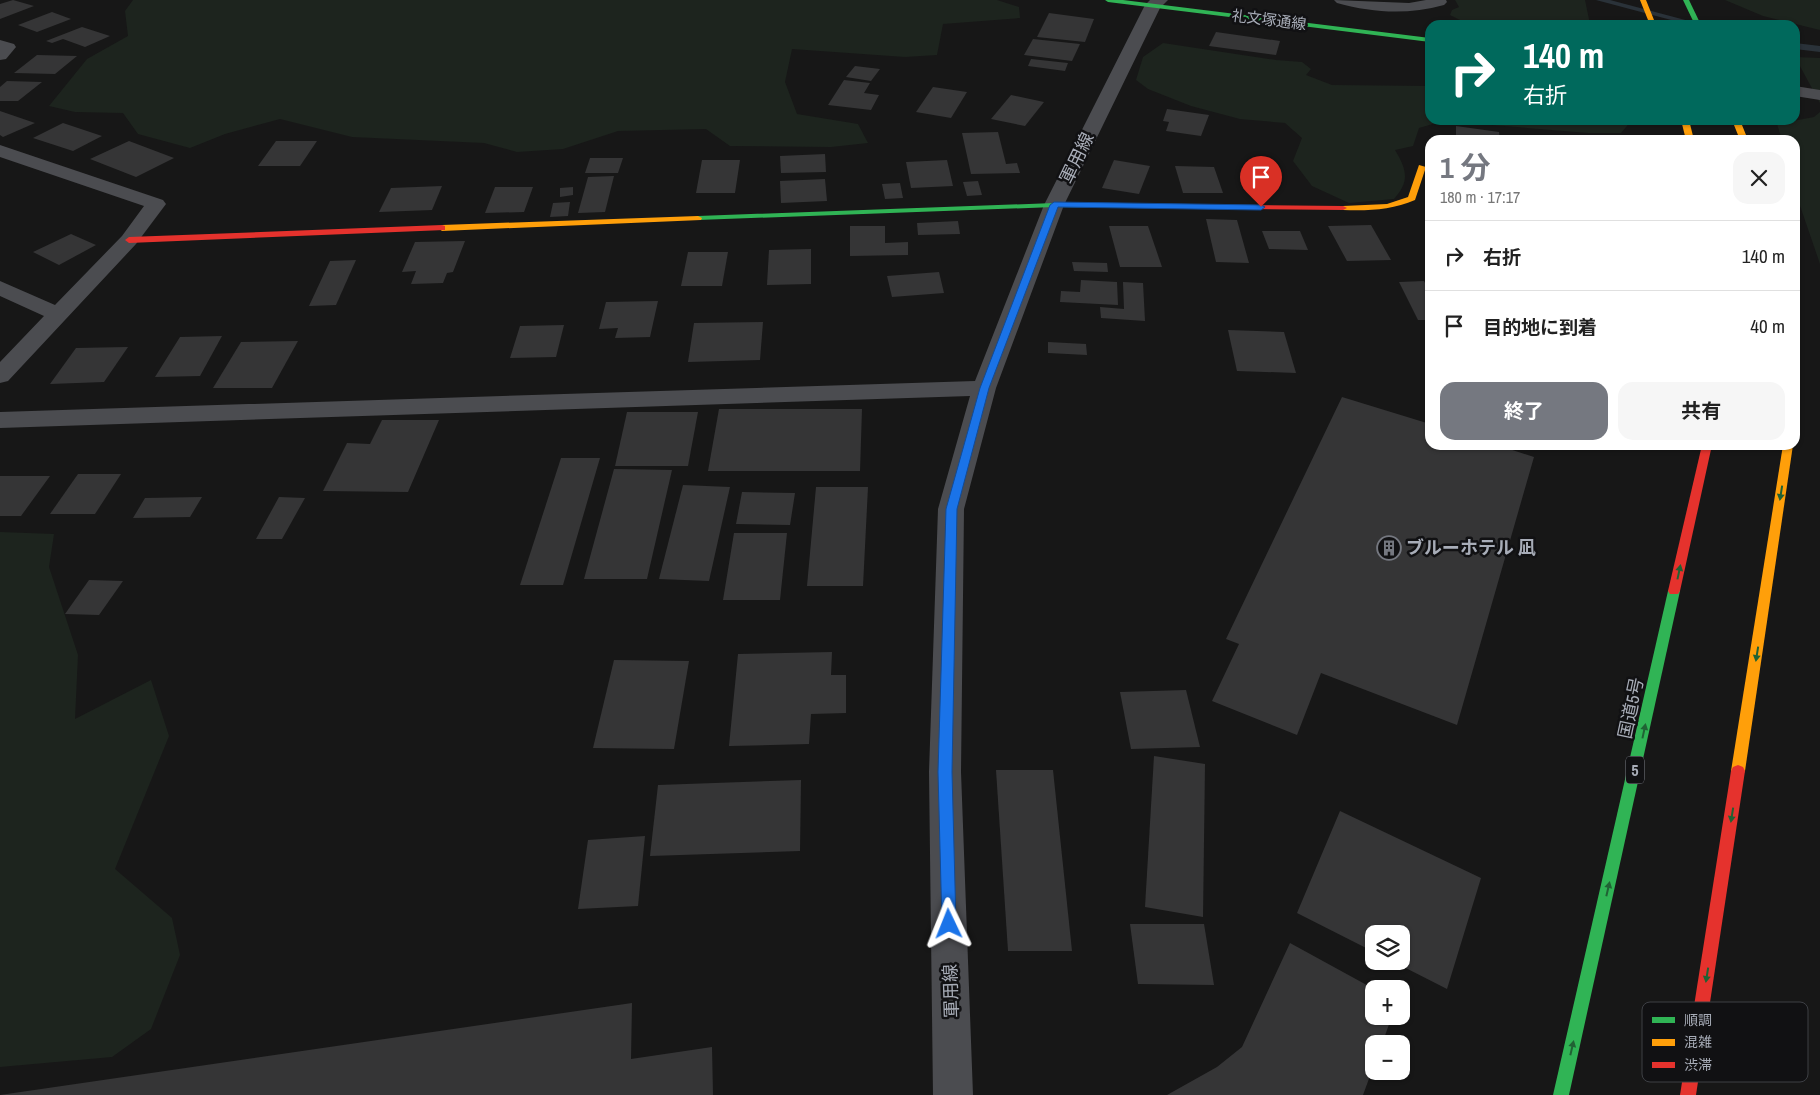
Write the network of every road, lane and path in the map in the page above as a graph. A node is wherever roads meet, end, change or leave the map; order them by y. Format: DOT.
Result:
graph roads {
  1 [pos="1108,0"];
  2 [pos="1342,0"];
  3 [pos="1438,0"];
  4 [pos="1643,0"];
  5 [pos="1686,0"];
  6 [pos="1157,3"];
  7 [pos="1651,20"];
  8 [pos="1696,20"];
  9 [pos="1425,39"];
  10 [pos="0,45"];
  11 [pos="0,55"];
  12 [pos="1800,92"];
  13 [pos="1820,96"];
  14 [pos="0,151"];
  15 [pos="1422,167"];
  16 [pos="1054,205"];
  17 [pos="129,240"];
  18 [pos="0,288"];
  19 [pos="58,314"];
  20 [pos="0,376"];
  21 [pos="984,388"];
  22 [pos="0,420"];
  23 [pos="1706,450"];
  24 [pos="1787,450"];
  25 [pos="1702,1002"];
  26 [pos="1690,1082"];
  27 [pos="954,1095"];
  28 [pos="1560,1095"];
  29 [pos="1688,1095"];
  1 -- 6 [label="main road, 礼文塚通線"];
  2 -- 3 [label="street"];
  4 -- 7 [label="main road"];
  5 -- 8 [label="main road"];
  6 -- 9 [label="main road, 礼文塚通線"];
  6 -- 16 [label="street, 軍用線"];
  10 -- 11 [label="street"];
  12 -- 13 [label="street"];
  14 -- 17 [label="street"];
  15 -- 16 [label="main road"];
  16 -- 17 [label="main road"];
  16 -- 21 [label="street, 軍用線"];
  17 -- 19 [label="street"];
  18 -- 19 [label="street"];
  19 -- 20 [label="street"];
  21 -- 22 [label="street"];
  21 -- 27 [label="street, 軍用線"];
  28 -- 23 [label="main road, 国道5号 / 5, one-way"];
  24 -- 25 [label="main road, one-way"];
  26 -- 29 [label="main road, one-way"];
}
